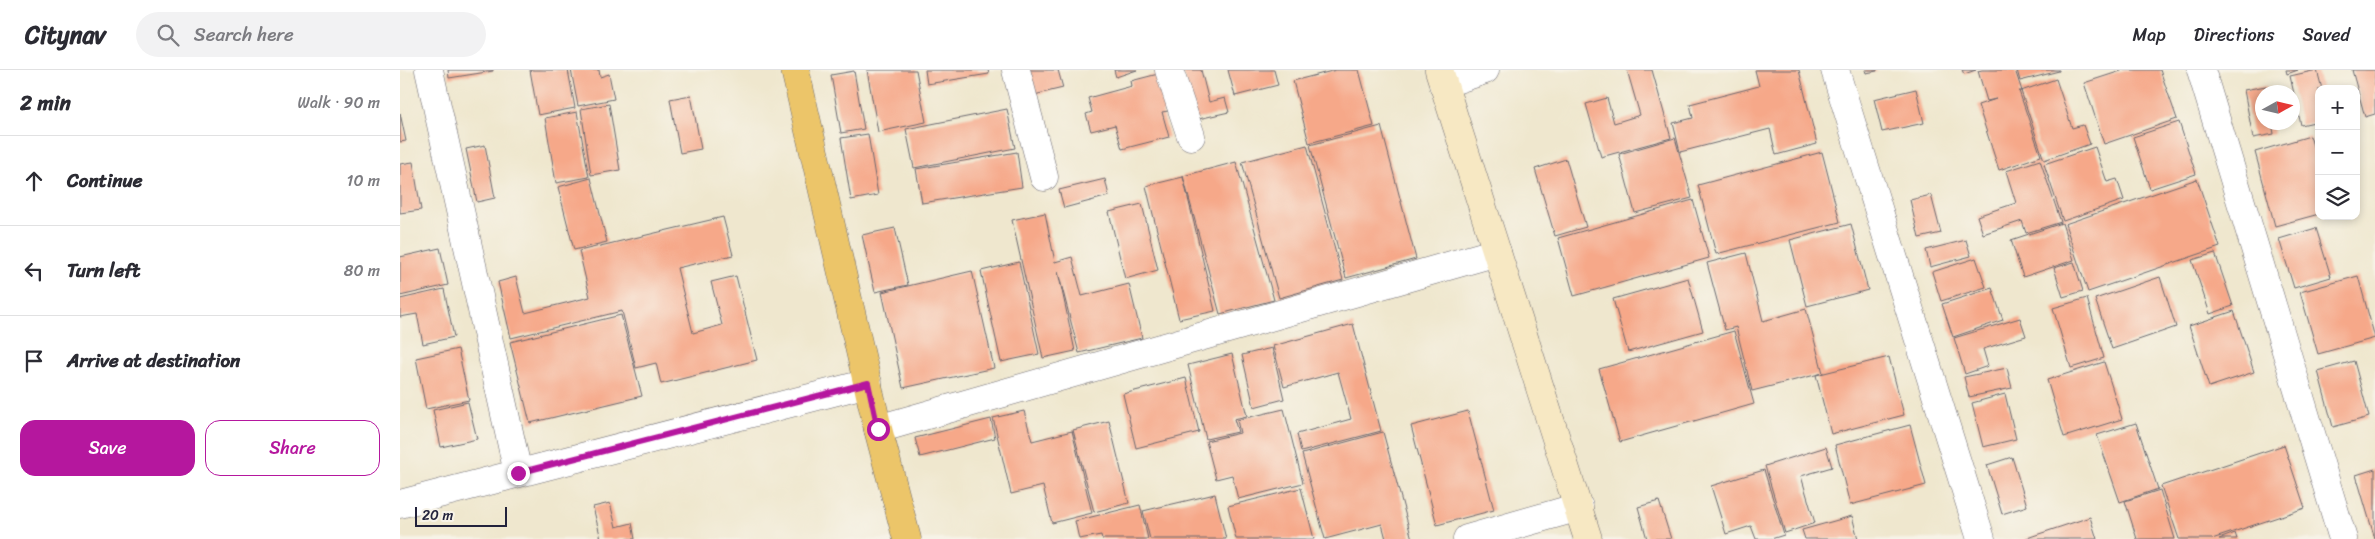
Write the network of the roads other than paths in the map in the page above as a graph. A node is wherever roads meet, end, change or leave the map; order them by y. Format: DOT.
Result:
graph roads {
  1 [pos="429,70"];
  2 [pos="795,70"];
  3 [pos="1016,70"];
  4 [pos="1169,70"];
  5 [pos="1485,70"];
  6 [pos="1835,70"];
  7 [pos="2200,70"];
  8 [pos="1441,77"];
  9 [pos="1191,136"];
  10 [pos="1044,177"];
  11 [pos="1497,252"];
  12 [pos="868,383"];
  13 [pos="878,429"];
  14 [pos="518,473"];
  15 [pos="400,504"];
  16 [pos="1579,507"];
  17 [pos="907,539"];
  18 [pos="1467,539"];
  19 [pos="1588,539"];
  20 [pos="1981,539"];
  21 [pos="2342,539"];
  1 -- 14 [label="street"];
  2 -- 12 [label="main road"];
  3 -- 10 [label="street"];
  4 -- 9 [label="street"];
  5 -- 8 [label="street"];
  6 -- 20 [label="street"];
  7 -- 21 [label="street"];
  8 -- 11 [label="street"];
  11 -- 13 [label="street"];
  11 -- 16 [label="street"];
  12 -- 13 [label="main road"];
  12 -- 14 [label="street"];
  13 -- 17 [label="main road"];
  14 -- 15 [label="street"];
  16 -- 18 [label="street"];
  16 -- 19 [label="street"];
}
